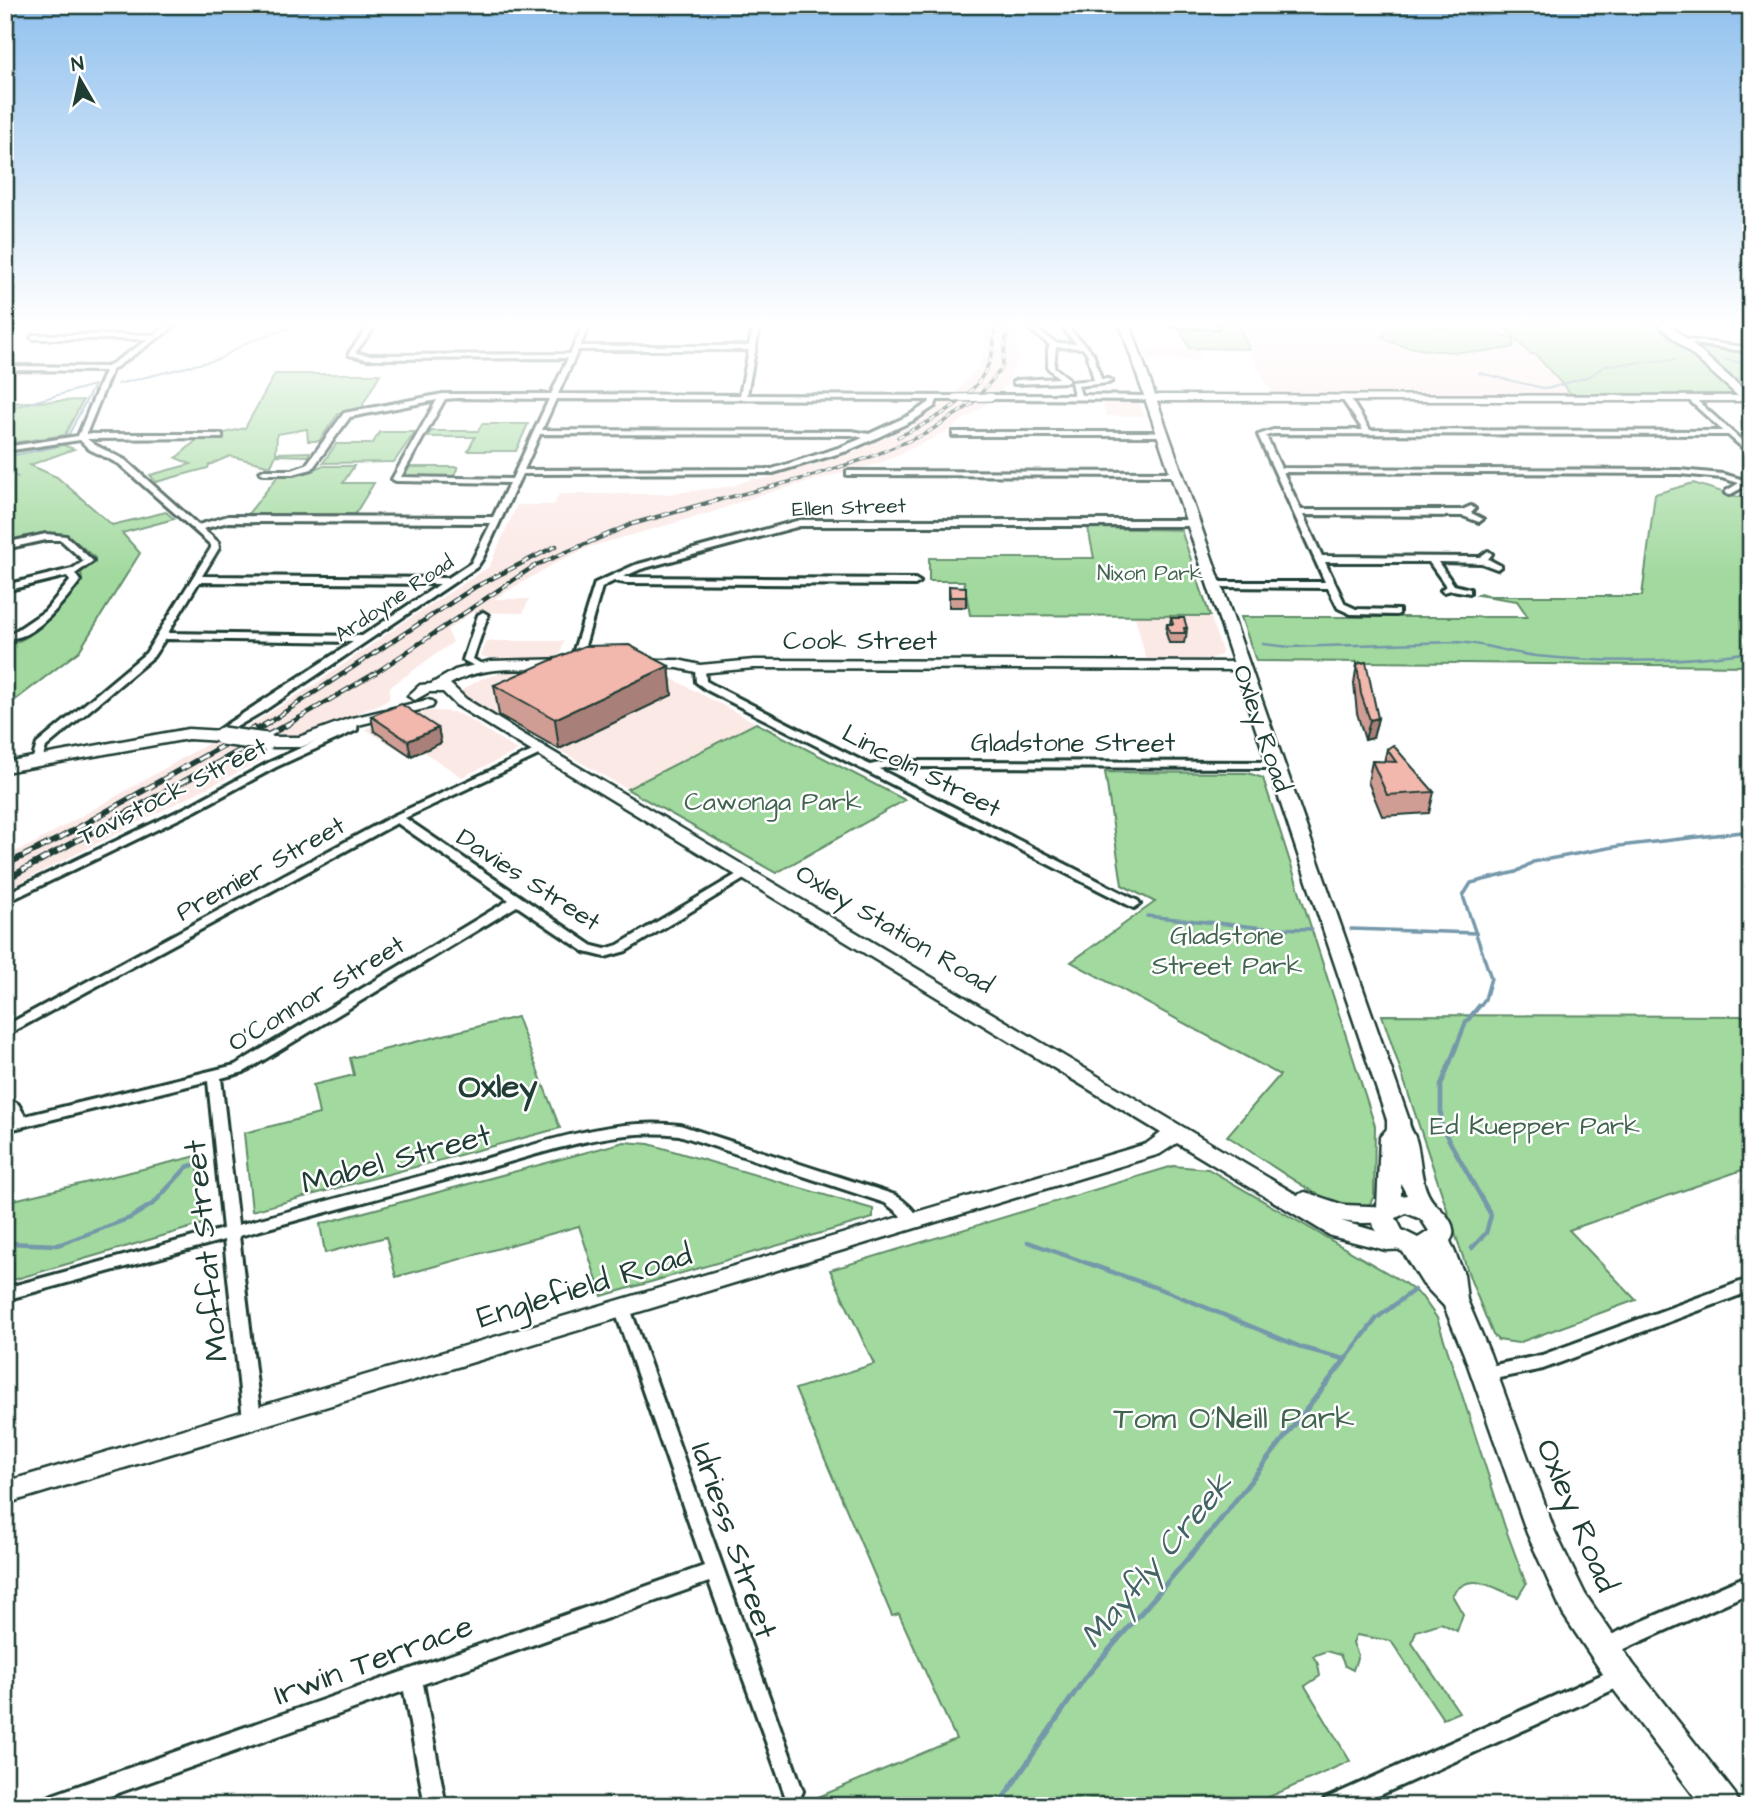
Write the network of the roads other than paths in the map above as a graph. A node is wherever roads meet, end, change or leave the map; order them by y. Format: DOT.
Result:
graph roads {
  1 [pos="93,409"];
  2 [pos="380,409"];
  3 [pos="436,409"];
  4 [pos="548,409"];
  5 [pos="925,409"];
  6 [pos="1153,409"];
  7 [pos="1353,409"];
  8 [pos="1703,409"];
  9 [pos="537,432"];
  10 [pos="1368,432"];
  11 [pos="1730,433"];
  12 [pos="956,434"];
  13 [pos="1162,434"];
  14 [pos="219,436"];
  15 [pos="81,437"];
  16 [pos="871,437"];
  17 [pos="5,449"];
  18 [pos="1751,453"];
  19 [pos="1278,470"];
  20 [pos="264,472"];
  21 [pos="850,473"];
  22 [pos="1175,474"];
  23 [pos="517,476"];
  24 [pos="1748,481"];
  25 [pos="1729,493"];
  26 [pos="1297,512"];
  27 [pos="1479,519"];
  28 [pos="496,520"];
  29 [pos="1192,523"];
  30 [pos="196,528"];
  31 [pos="5,546"];
  32 [pos="1319,559"];
  33 [pos="1432,560"];
  34 [pos="1497,566"];
  35 [pos="70,573"];
  36 [pos="612,578"];
  37 [pos="197,579"];
  38 [pos="450,581"];
  39 [pos="915,582"];
  40 [pos="1214,585"];
  41 [pos="1331,585"];
  42 [pos="5,588"];
  43 [pos="1467,591"];
  44 [pos="1396,612"];
  45 [pos="484,615"];
  46 [pos="14,636"];
  47 [pos="162,636"];
  48 [pos="364,639"];
  49 [pos="581,663"];
  50 [pos="624,664"];
  51 [pos="1242,666"];
  52 [pos="480,667"];
  53 [pos="700,668"];
  54 [pos="446,690"];
  55 [pos="425,702"];
  56 [pos="491,720"];
  57 [pos="353,722"];
  58 [pos="219,735"];
  59 [pos="541,750"];
  60 [pos="37,761"];
  61 [pos="1276,765"];
  62 [pos="5,767"];
  63 [pos="870,768"];
  64 [pos="397,818"];
  65 [pos="748,873"];
  66 [pos="5,899"];
  67 [pos="516,901"];
  68 [pos="1134,904"];
  69 [pos="5,1032"];
  70 [pos="214,1077"];
  71 [pos="5,1101"];
  72 [pos="12,1124"];
  73 [pos="1178,1132"];
  74 [pos="1398,1132"];
  75 [pos="1269,1186"];
  76 [pos="1424,1208"];
  77 [pos="1387,1211"];
  78 [pos="913,1221"];
  79 [pos="231,1232"];
  80 [pos="1438,1240"];
  81 [pos="1407,1244"];
  82 [pos="1751,1284"];
  83 [pos="5,1294"];
  84 [pos="1454,1300"];
  85 [pos="622,1308"];
  86 [pos="1485,1374"];
  87 [pos="252,1419"];
  88 [pos="5,1493"];
  89 [pos="715,1571"];
  90 [pos="1751,1583"];
  91 [pos="1603,1648"];
  92 [pos="1622,1675"];
  93 [pos="412,1678"];
  94 [pos="793,1791"];
  95 [pos="52,1806"];
  96 [pos="436,1806"];
  97 [pos="1332,1806"];
  98 [pos="1723,1806"];
  1 -- 15 [label="street"];
  2 -- 20 [label="street"];
  3 -- 23 [label="street"];
  4 -- 9 [label="street, Ardoyne Road"];
  5 -- 16 [label="street"];
  6 -- 13 [label="main road, Oxley Road"];
  7 -- 10 [label="street"];
  8 -- 11 [label="street"];
  9 -- 16 [label="street"];
  9 -- 23 [label="street, Ardoyne Road"];
  10 -- 11 [label="street"];
  10 -- 19 [label="street"];
  11 -- 18 [label="street"];
  12 -- 13 [label="street"];
  13 -- 22 [label="main road, Oxley Road"];
  14 -- 15 [label="street"];
  15 -- 17 [label="street"];
  15 -- 30 [label="street"];
  16 -- 23 [label="street"];
  19 -- 24 [label="street"];
  19 -- 26 [label="street"];
  21 -- 22 [label="street"];
  22 -- 29 [label="main road, Oxley Road"];
  23 -- 28 [label="street, Ardoyne Road"];
  24 -- 25 [label="street"];
  26 -- 27 [label="street"];
  26 -- 32 [label="street"];
  28 -- 30 [label="street"];
  28 -- 38 [label="street, Ardoyne Road"];
  29 -- 36 [label="street, Ellen Street"];
  29 -- 40 [label="main road, Oxley Road"];
  30 -- 37 [label="street"];
  31 -- 35 [label="street"];
  32 -- 33 [label="street"];
  32 -- 41 [label="street"];
  33 -- 34 [label="street"];
  33 -- 43 [label="street"];
  35 -- 42 [label="street"];
  35 -- 46 [label="street"];
  36 -- 39 [label="street"];
  36 -- 49 [label="street"];
  37 -- 38 [label="street"];
  37 -- 47 [label="street"];
  38 -- 48 [label="street, Ardoyne Road"];
  40 -- 41 [label="street"];
  40 -- 51 [label="main road, Oxley Road"];
  41 -- 44 [label="street"];
  45 -- 52 [label="street"];
  47 -- 48 [label="street"];
  47 -- 60 [label="street"];
  48 -- 58 [label="street, Ardoyne Road"];
  49 -- 52 [label="main road"];
  50 -- 53 [label="main road, Cook Street"];
  51 -- 53 [label="main road, Cook Street"];
  51 -- 61 [label="main road, Oxley Road"];
  52 -- 54 [label="main road"];
  53 -- 63 [label="street, Lincoln Street"];
  54 -- 55 [label="main road"];
  54 -- 56 [label="main road, Oxley Station Road"];
  55 -- 56 [label="main road, Oxley Station Road"];
  55 -- 57 [label="main road"];
  56 -- 59 [label="main road, Oxley Station Road"];
  57 -- 58 [label="main road, bridge"];
  57 -- 66 [label="street, Tavistock Street"];
  58 -- 60 [label="main road"];
  59 -- 64 [label="street, Premier Street"];
  59 -- 65 [label="main road, Oxley Station Road"];
  60 -- 62 [label="main road"];
  61 -- 63 [label="street, Gladstone Street"];
  61 -- 74 [label="main road, Oxley Road"];
  63 -- 68 [label="street, Lincoln Street"];
  64 -- 67 [label="street, Davies Street"];
  64 -- 69 [label="street, Premier Street"];
  65 -- 67 [label="street, Davies Street"];
  65 -- 73 [label="main road, Oxley Station Road"];
  67 -- 70 [label="street, O'Connor Street"];
  70 -- 72 [label="street, O'Connor Street"];
  70 -- 79 [label="street, Moffat Street"];
  71 -- 72 [label="street"];
  73 -- 75 [label="main road, Oxley Station Road"];
  73 -- 78 [label="main road, Englefield Road"];
  74 -- 76 [label="main road, Oxley Road"];
  74 -- 77 [label="main road, Oxley Road"];
  75 -- 77 [label="main road, Oxley Station Road"];
  75 -- 81 [label="main road, Oxley Station Road"];
  76 -- 77 [label="main road"];
  76 -- 80 [label="main road"];
  77 -- 81 [label="main road"];
  78 -- 79 [label="street, Mabel Street"];
  78 -- 85 [label="main road, Englefield Road"];
  79 -- 83 [label="street, Mabel Street"];
  79 -- 87 [label="street, Moffat Street"];
  80 -- 81 [label="main road"];
  80 -- 84 [label="main road, Oxley Road"];
  81 -- 84 [label="main road, Oxley Road"];
  82 -- 86 [label="street"];
  84 -- 86 [label="main road, Oxley Road"];
  85 -- 87 [label="main road, Englefield Road"];
  85 -- 89 [label="street, Idriess Street"];
  86 -- 91 [label="main road, Oxley Road"];
  87 -- 88 [label="main road, Englefield Road"];
  89 -- 93 [label="street, Irwin Terrace"];
  89 -- 94 [label="street, Idriess Street"];
  90 -- 91 [label="street"];
  91 -- 92 [label="main road, Oxley Road"];
  92 -- 97 [label="street"];
  92 -- 98 [label="main road, Oxley Road"];
  93 -- 95 [label="street, Irwin Terrace"];
  93 -- 96 [label="street"];
}
